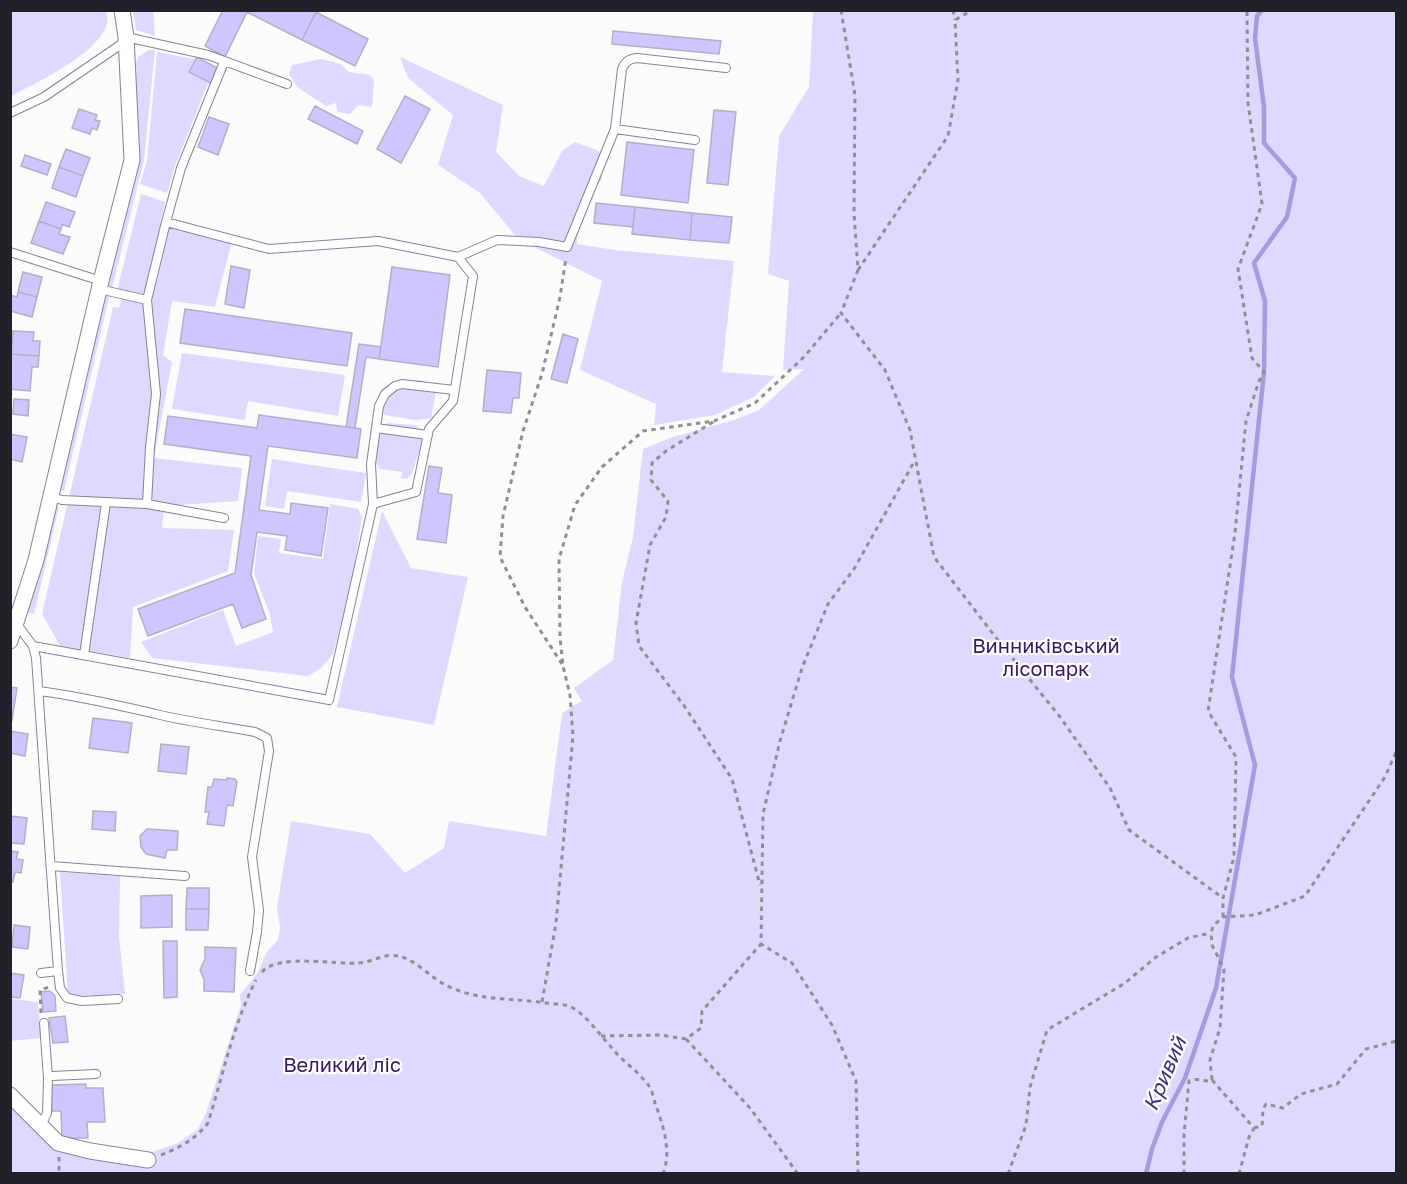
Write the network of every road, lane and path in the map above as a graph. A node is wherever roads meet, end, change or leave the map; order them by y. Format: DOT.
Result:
graph roads {
  1 [pos="122,10"];
  2 [pos="841,10"];
  3 [pos="953,10"];
  4 [pos="972,10"];
  5 [pos="1247,10"];
  6 [pos="955,20"];
  7 [pos="126,39"];
  8 [pos="224,62"];
  9 [pos="726,68"];
  10 [pos="287,84"];
  11 [pos="10,113"];
  12 [pos="615,129"];
  13 [pos="695,140"];
  14 [pos="166,222"];
  15 [pos="567,247"];
  16 [pos="10,252"];
  17 [pos="458,257"];
  18 [pos="858,270"];
  19 [pos="100,285"];
  20 [pos="147,300"];
  21 [pos="841,312"];
  22 [pos="454,390"];
  23 [pos="714,421"];
  24 [pos="376,428"];
  25 [pos="428,435"];
  26 [pos="915,461"];
  27 [pos="51,497"];
  28 [pos="106,502"];
  29 [pos="147,504"];
  30 [pos="373,504"];
  31 [pos="224,518"];
  32 [pos="16,623"];
  33 [pos="10,641"];
  34 [pos="33,646"];
  35 [pos="84,655"];
  36 [pos="563,666"];
  37 [pos="39,691"];
  38 [pos="1396,752"];
  39 [pos="51,866"];
  40 [pos="185,876"];
  41 [pos="761,890"];
  42 [pos="1224,898"];
  43 [pos="1223,917"];
  44 [pos="1211,933"];
  45 [pos="761,944"];
  46 [pos="58,970"];
  47 [pos="250,971"];
  48 [pos="40,973"];
  49 [pos="49,987"];
  50 [pos="118,999"];
  51 [pos="542,1002"];
  52 [pos="44,1023"];
  53 [pos="601,1036"];
  54 [pos="686,1039"];
  55 [pos="1396,1041"];
  56 [pos="96,1074"];
  57 [pos="48,1078"];
  58 [pos="1212,1080"];
  59 [pos="10,1095"];
  60 [pos="41,1126"];
  61 [pos="1254,1128"];
  62 [pos="148,1160"];
  63 [pos="663,1173"];
  64 [pos="798,1173"];
  65 [pos="858,1173"];
  66 [pos="1008,1173"];
  67 [pos="1184,1173"];
  68 [pos="1239,1173"];
  1 -- 7 [label="street"];
  2 -- 18 [label="path"];
  3 -- 6 [label="path"];
  4 -- 6 [label="path"];
  5 -- 42 [label="path"];
  6 -- 18 [label="path"];
  7 -- 8 [label="lane"];
  7 -- 11 [label="lane"];
  7 -- 19 [label="street"];
  8 -- 10 [label="lane"];
  8 -- 14 [label="lane"];
  9 -- 12 [label="lane"];
  12 -- 13 [label="lane"];
  12 -- 15 [label="lane"];
  14 -- 17 [label="lane"];
  14 -- 20 [label="lane"];
  15 -- 17 [label="lane"];
  15 -- 36 [label="path"];
  16 -- 19 [label="lane"];
  17 -- 22 [label="lane"];
  18 -- 21 [label="path"];
  19 -- 20 [label="lane"];
  19 -- 27 [label="street"];
  20 -- 29 [label="lane"];
  21 -- 23 [label="path"];
  21 -- 26 [label="path"];
  22 -- 24 [label="lane"];
  22 -- 25 [label="lane"];
  23 -- 36 [label="path"];
  23 -- 41 [label="path"];
  24 -- 25 [label="lane"];
  24 -- 30 [label="lane"];
  25 -- 30 [label="lane"];
  26 -- 41 [label="path"];
  26 -- 42 [label="path"];
  27 -- 28 [label="lane"];
  27 -- 32 [label="street"];
  28 -- 29 [label="lane"];
  28 -- 35 [label="lane"];
  29 -- 31 [label="lane"];
  30 -- 35 [label="lane"];
  32 -- 33 [label="street"];
  32 -- 34 [label="lane"];
  34 -- 35 [label="lane"];
  34 -- 37 [label="lane"];
  36 -- 51 [label="path"];
  37 -- 39 [label="lane"];
  37 -- 47 [label="lane"];
  38 -- 43 [label="path"];
  39 -- 40 [label="lane"];
  39 -- 46 [label="lane"];
  41 -- 45 [label="path"];
  42 -- 43 [label="path"];
  43 -- 44 [label="path"];
  44 -- 58 [label="path"];
  44 -- 66 [label="path"];
  45 -- 54 [label="path"];
  45 -- 65 [label="path"];
  46 -- 48 [label="lane"];
  46 -- 50 [label="lane"];
  49 -- 52 [label="path"];
  51 -- 53 [label="path"];
  51 -- 62 [label="path"];
  52 -- 57 [label="lane"];
  53 -- 54 [label="path"];
  53 -- 63 [label="path"];
  54 -- 64 [label="path"];
  55 -- 61 [label="path"];
  56 -- 57 [label="lane"];
  57 -- 60 [label="lane"];
  58 -- 61 [label="path"];
  58 -- 67 [label="path"];
  59 -- 60 [label="street"];
  60 -- 62 [label="street"];
  61 -- 68 [label="path"];
}
